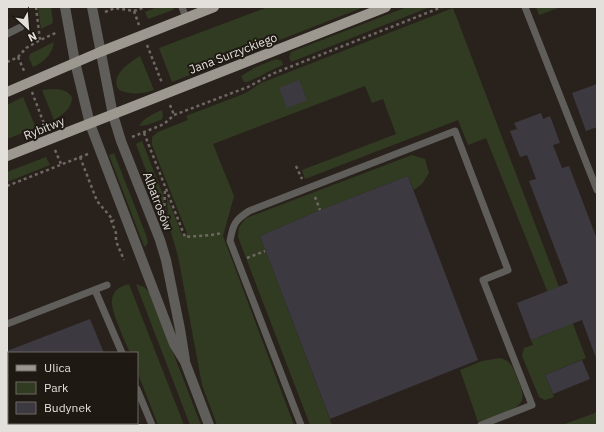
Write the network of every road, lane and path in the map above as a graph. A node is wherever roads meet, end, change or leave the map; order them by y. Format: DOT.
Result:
graph roads {
  1 [pos="36,7"];
  2 [pos="65,7"];
  3 [pos="92,7"];
  4 [pos="115,7"];
  5 [pos="145,7"];
  6 [pos="182,7"];
  7 [pos="214,7"];
  8 [pos="386,7"];
  9 [pos="442,7"];
  10 [pos="525,7"];
  11 [pos="109,10"];
  12 [pos="134,12"];
  13 [pos="186,18"];
  14 [pos="138,23"];
  15 [pos="21,27"];
  16 [pos="55,33"];
  17 [pos="7,34"];
  18 [pos="40,40"];
  19 [pos="100,52"];
  20 [pos="149,52"];
  21 [pos="18,57"];
  22 [pos="7,62"];
  23 [pos="75,62"];
  24 [pos="24,72"];
  25 [pos="163,87"];
  26 [pos="7,92"];
  27 [pos="33,93"];
  28 [pos="171,107"];
  29 [pos="113,114"];
  30 [pos="174,115"];
  31 [pos="90,124"];
  32 [pos="45,125"];
  33 [pos="144,133"];
  34 [pos="135,136"];
  35 [pos="56,153"];
  36 [pos="86,155"];
  37 [pos="7,156"];
  38 [pos="80,157"];
  39 [pos="61,164"];
  40 [pos="296,166"];
  41 [pos="7,186"];
  42 [pos="308,188"];
  43 [pos="597,190"];
  44 [pos="320,210"];
  45 [pos="232,230"];
  46 [pos="265,251"];
  47 [pos="124,260"];
  48 [pos="238,262"];
  49 [pos="107,285"];
  50 [pos="95,290"];
  51 [pos="7,324"];
  52 [pos="122,352"];
  53 [pos="185,362"];
  54 [pos="138,391"];
  55 [pos="152,425"];
  56 [pos="209,425"];
  57 [pos="301,425"];
  58 [pos="480,425"];
  1 -- 18 [label="path"];
  2 -- 23 [label="street, Albatrosów"];
  3 -- 19 [label="street, Albatrosów"];
  4 -- 11 [label="path"];
  4 -- 12 [label="path"];
  5 -- 12 [label="path"];
  6 -- 13 [label="lane"];
  7 -- 13 [label="main road"];
  8 -- 29 [label="main road, Jana Surzyckiego"];
  9 -- 30 [label="path"];
  10 -- 43 [label="lane"];
  12 -- 14 [label="path"];
  13 -- 19 [label="main road"];
  15 -- 17 [label="lane"];
  16 -- 18 [label="path"];
  18 -- 21 [label="path"];
  19 -- 23 [label="main road"];
  19 -- 29 [label="street, Albatrosów"];
  20 -- 25 [label="path"];
  21 -- 22 [label="path"];
  21 -- 24 [label="path"];
  23 -- 26 [label="main road"];
  23 -- 31 [label="street, Albatrosów"];
  27 -- 32 [label="path"];
  28 -- 30 [label="path"];
  29 -- 31 [label="main road, Jana Surzyckiego"];
  29 -- 53 [label="street, Albatrosów"];
  30 -- 33 [label="path"];
  31 -- 37 [label="main road, Rybitwy"];
  31 -- 53 [label="street, Albatrosów"];
  33 -- 34 [label="path"];
  33 -- 45 [label="path"];
  35 -- 39 [label="path"];
  36 -- 38 [label="path"];
  38 -- 39 [label="path"];
  38 -- 47 [label="path"];
  39 -- 41 [label="path"];
  40 -- 42 [label="path"];
  42 -- 44 [label="path"];
  42 -- 45 [label="lane"];
  42 -- 58 [label="lane"];
  45 -- 48 [label="lane"];
  46 -- 48 [label="path"];
  48 -- 57 [label="lane"];
  49 -- 50 [label="lane"];
  50 -- 51 [label="lane"];
  50 -- 52 [label="lane"];
  53 -- 56 [label="street, Albatrosów"];
  54 -- 55 [label="lane"];
}
